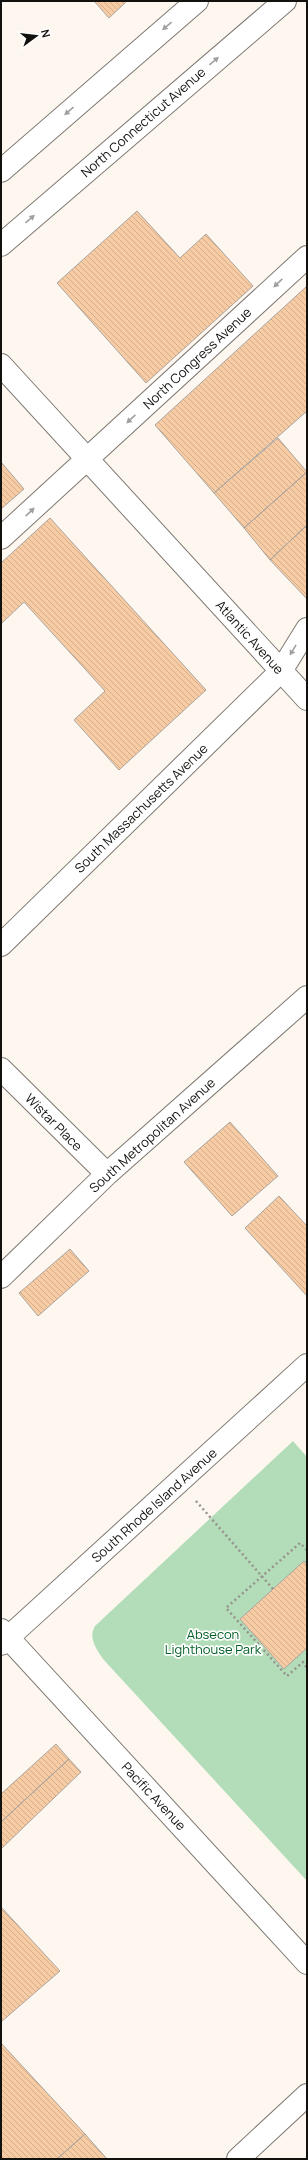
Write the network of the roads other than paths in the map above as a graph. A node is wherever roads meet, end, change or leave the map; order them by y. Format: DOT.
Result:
graph roads {
  1 [pos="197,1"];
  2 [pos="285,1"];
  3 [pos="1,171"];
  4 [pos="1,245"];
  5 [pos="307,256"];
  6 [pos="1,364"];
  7 [pos="87,459"];
  8 [pos="1,538"];
  9 [pos="307,629"];
  10 [pos="281,671"];
  11 [pos="307,699"];
  12 [pos="1,945"];
  13 [pos="307,997"];
  14 [pos="1,1069"];
  15 [pos="107,1174"];
  16 [pos="1,1277"];
  17 [pos="307,1365"];
  18 [pos="3,1638"];
  19 [pos="307,1962"];
  20 [pos="307,2095"];
  21 [pos="238,2159"];
  1 -- 3 [label="street, one-way"];
  4 -- 2 [label="street, North Connecticut Avenue, one-way"];
  5 -- 7 [label="street, North Congress Avenue, one-way"];
  6 -- 7 [label="street, Atlantic Avenue"];
  8 -- 7 [label="street, North Congress Avenue, one-way"];
  7 -- 10 [label="street, Atlantic Avenue"];
  9 -- 10 [label="street, South Massachusetts Avenue, one-way"];
  10 -- 11 [label="street, Atlantic Avenue"];
  10 -- 12 [label="street, South Massachusetts Avenue"];
  13 -- 15 [label="street, South Metropolitan Avenue"];
  14 -- 15 [label="street, Wistar Place"];
  15 -- 16 [label="street, South Metropolitan Avenue"];
  17 -- 18 [label="street, South Rhode Island Avenue"];
  18 -- 19 [label="street, Pacific Avenue"];
  20 -- 21 [label="street"];
}
